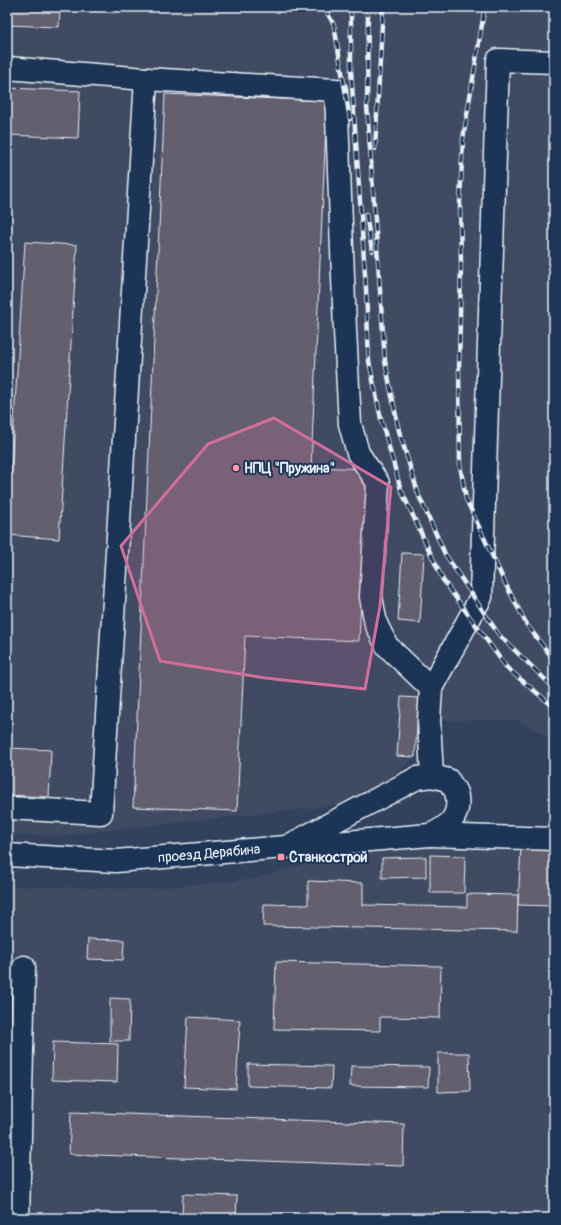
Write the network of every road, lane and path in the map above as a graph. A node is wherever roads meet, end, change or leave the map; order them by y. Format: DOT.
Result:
graph roads {
  1 [pos="554,62"];
  2 [pos="7,68"];
  3 [pos="146,79"];
  4 [pos="431,688"];
  5 [pos="432,776"];
  6 [pos="7,808"];
  7 [pos="430,835"];
  8 [pos="554,839"];
  9 [pos="288,846"];
  10 [pos="7,855"];
  11 [pos="24,967"];
  12 [pos="18,1218"];
  1 -- 4 [label="street"];
  2 -- 3 [label="street"];
  3 -- 4 [label="street"];
  3 -- 6 [label="street"];
  4 -- 5 [label="street"];
  5 -- 7 [label="street, проезд Дерябина"];
  5 -- 9 [label="street"];
  7 -- 8 [label="street"];
  7 -- 9 [label="street, проезд Дерябина"];
  9 -- 10 [label="street, проезд Дерябина"];
  11 -- 12 [label="street"];
}
